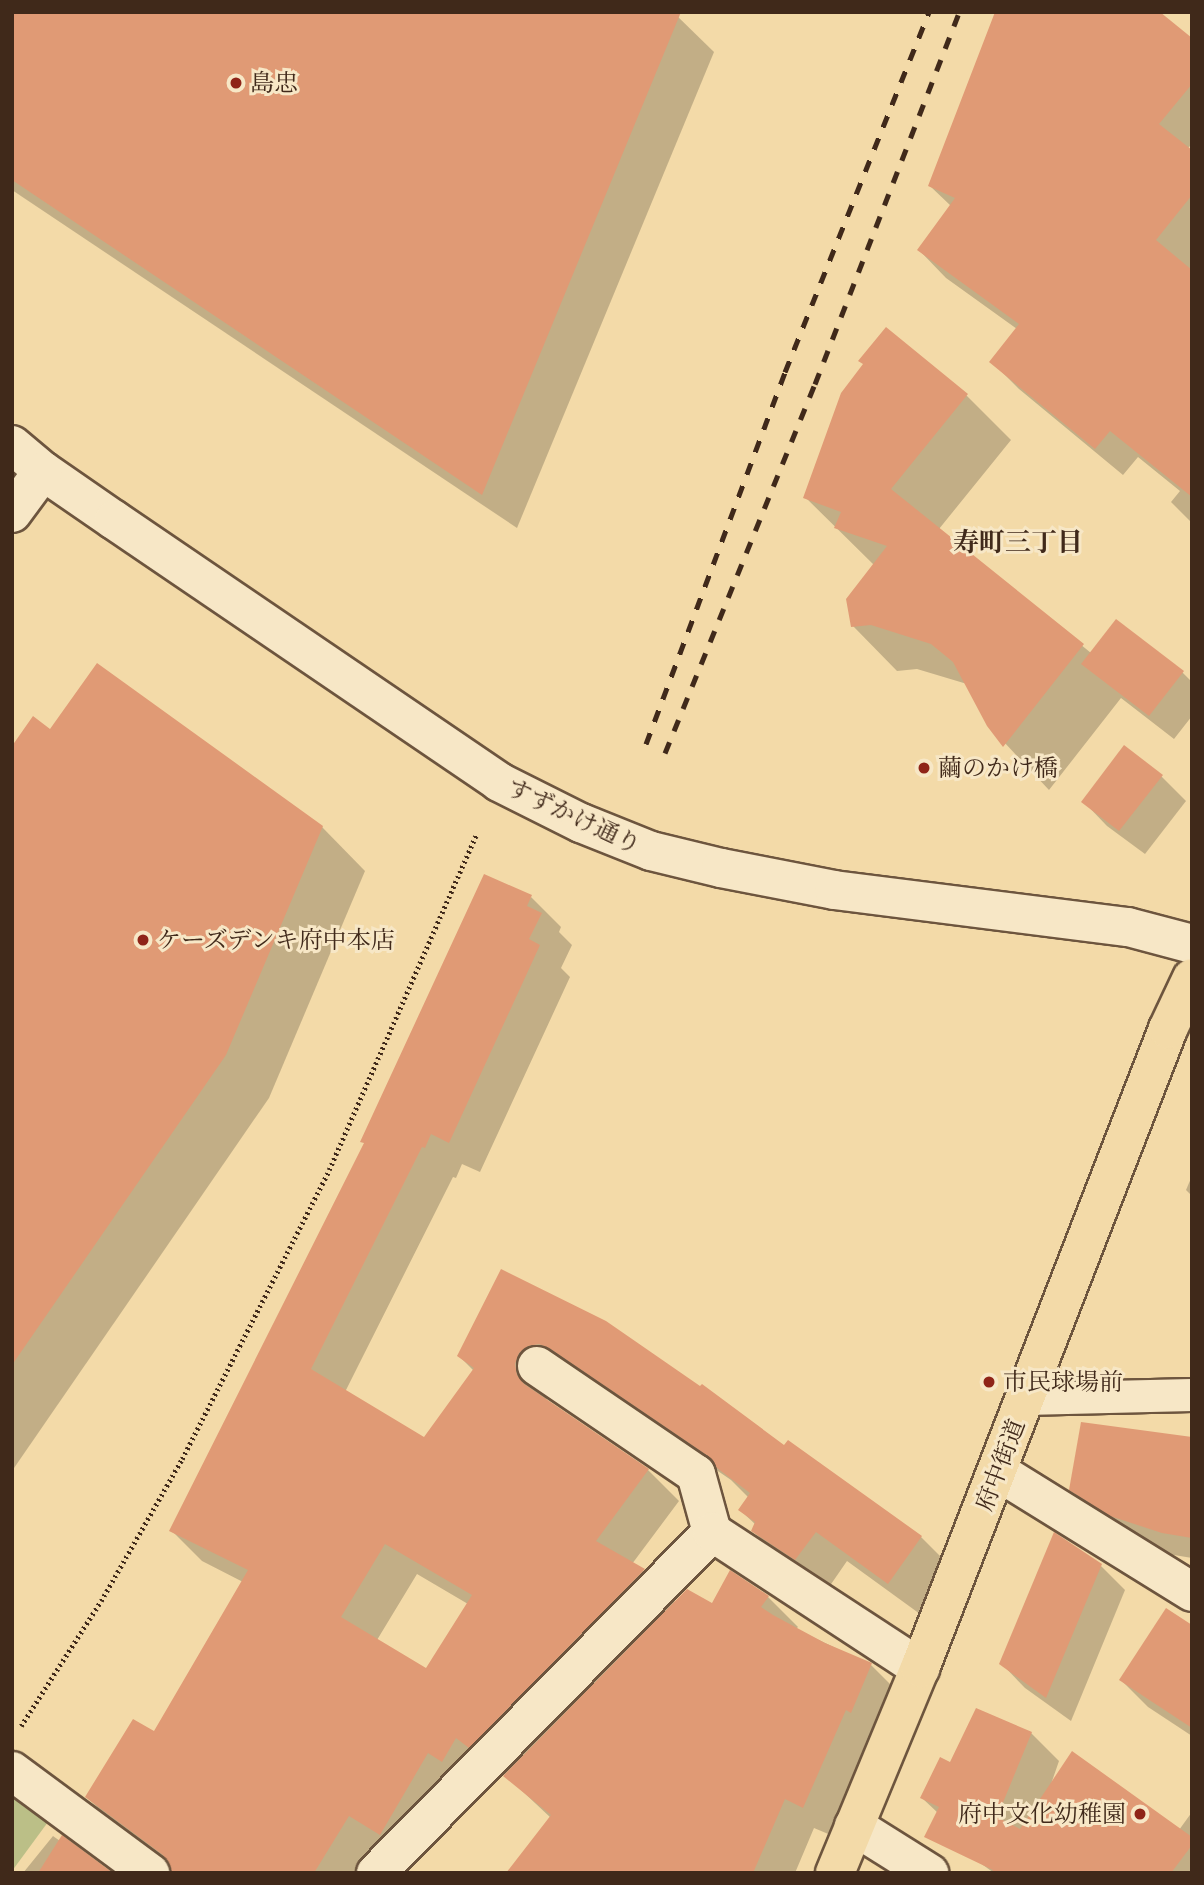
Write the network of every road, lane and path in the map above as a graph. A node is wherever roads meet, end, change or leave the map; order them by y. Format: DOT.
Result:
graph roads {
  1 [pos="12,445"];
  2 [pos="43,471"];
  3 [pos="12,513"];
  4 [pos="476,835"];
  5 [pos="1192,944"];
  6 [pos="1192,978"];
  7 [pos="537,1366"];
  8 [pos="1192,1395"];
  9 [pos="1026,1399"];
  10 [pos="997,1471"];
  11 [pos="712,1532"];
  12 [pos="1192,1592"];
  13 [pos="920,1668"];
  14 [pos="19,1727"];
  15 [pos="12,1771"];
  16 [pos="854,1826"];
  17 [pos="150,1873"];
  18 [pos="376,1873"];
  19 [pos="835,1873"];
  20 [pos="929,1873"];
  1 -- 2 [label="street, すずかけ通り"];
  2 -- 3 [label="street"];
  2 -- 5 [label="street, すずかけ通り"];
  4 -- 14 [label="path"];
  6 -- 9 [label="main road, 府中街道"];
  7 -- 11 [label="street"];
  8 -- 9 [label="lane"];
  9 -- 10 [label="main road, 府中街道"];
  10 -- 12 [label="street"];
  10 -- 13 [label="main road, 府中街道"];
  11 -- 13 [label="street"];
  11 -- 18 [label="street"];
  13 -- 16 [label="main road, 府中街道"];
  15 -- 17 [label="street"];
  16 -- 19 [label="main road, 府中街道"];
  16 -- 20 [label="street"];
}
